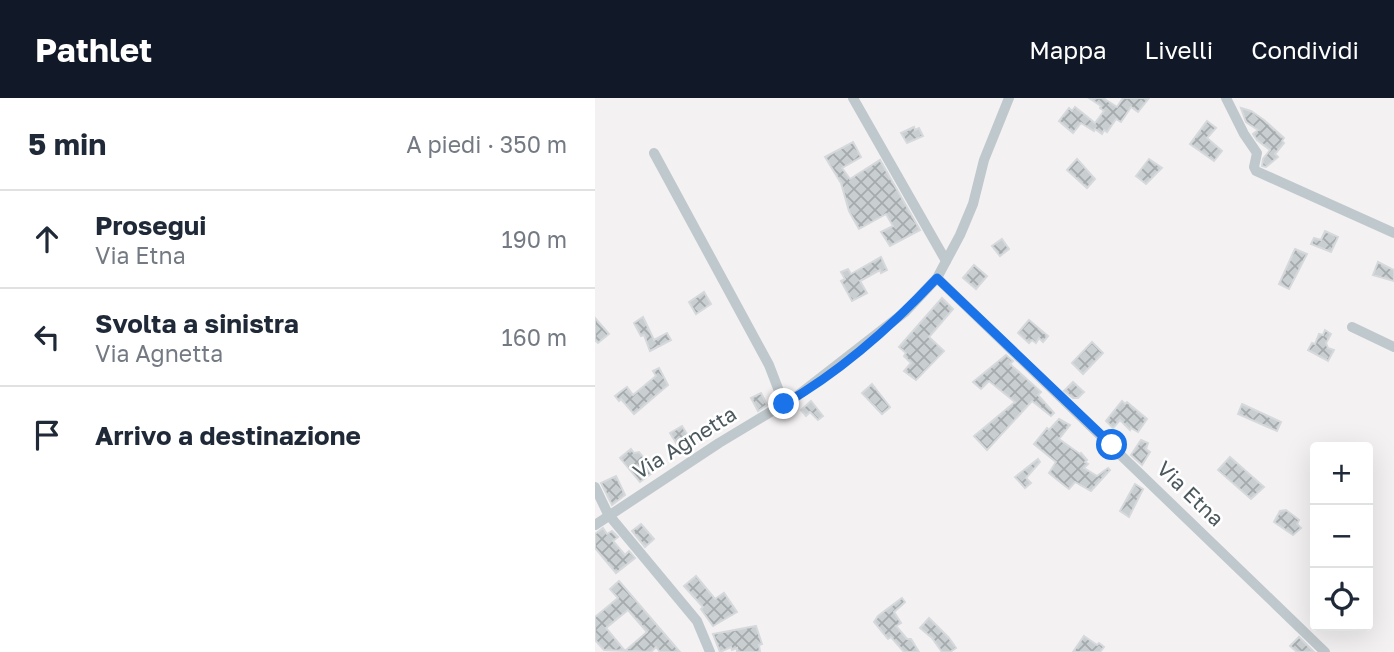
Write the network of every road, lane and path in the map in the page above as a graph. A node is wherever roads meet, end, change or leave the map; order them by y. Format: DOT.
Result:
graph roads {
  1 [pos="853,98"];
  2 [pos="1009,98"];
  3 [pos="1226,98"];
  4 [pos="654,153"];
  5 [pos="1394,233"];
  6 [pos="946,261"];
  7 [pos="937,278"];
  8 [pos="1352,327"];
  9 [pos="1394,347"];
  10 [pos="784,404"];
  11 [pos="595,487"];
  12 [pos="608,514"];
  13 [pos="595,525"];
  14 [pos="710,652"];
  15 [pos="1325,652"];
  1 -- 6 [label="street"];
  2 -- 6 [label="street, Via Agnetta"];
  3 -- 5 [label="street"];
  4 -- 10 [label="street"];
  6 -- 7 [label="street, Via Agnetta"];
  7 -- 10 [label="street, Via Agnetta"];
  7 -- 15 [label="street, Via Etna"];
  8 -- 9 [label="street"];
  10 -- 12 [label="street, Via Agnetta"];
  11 -- 12 [label="street"];
  12 -- 13 [label="street, Via Agnetta"];
  12 -- 14 [label="street"];
}
